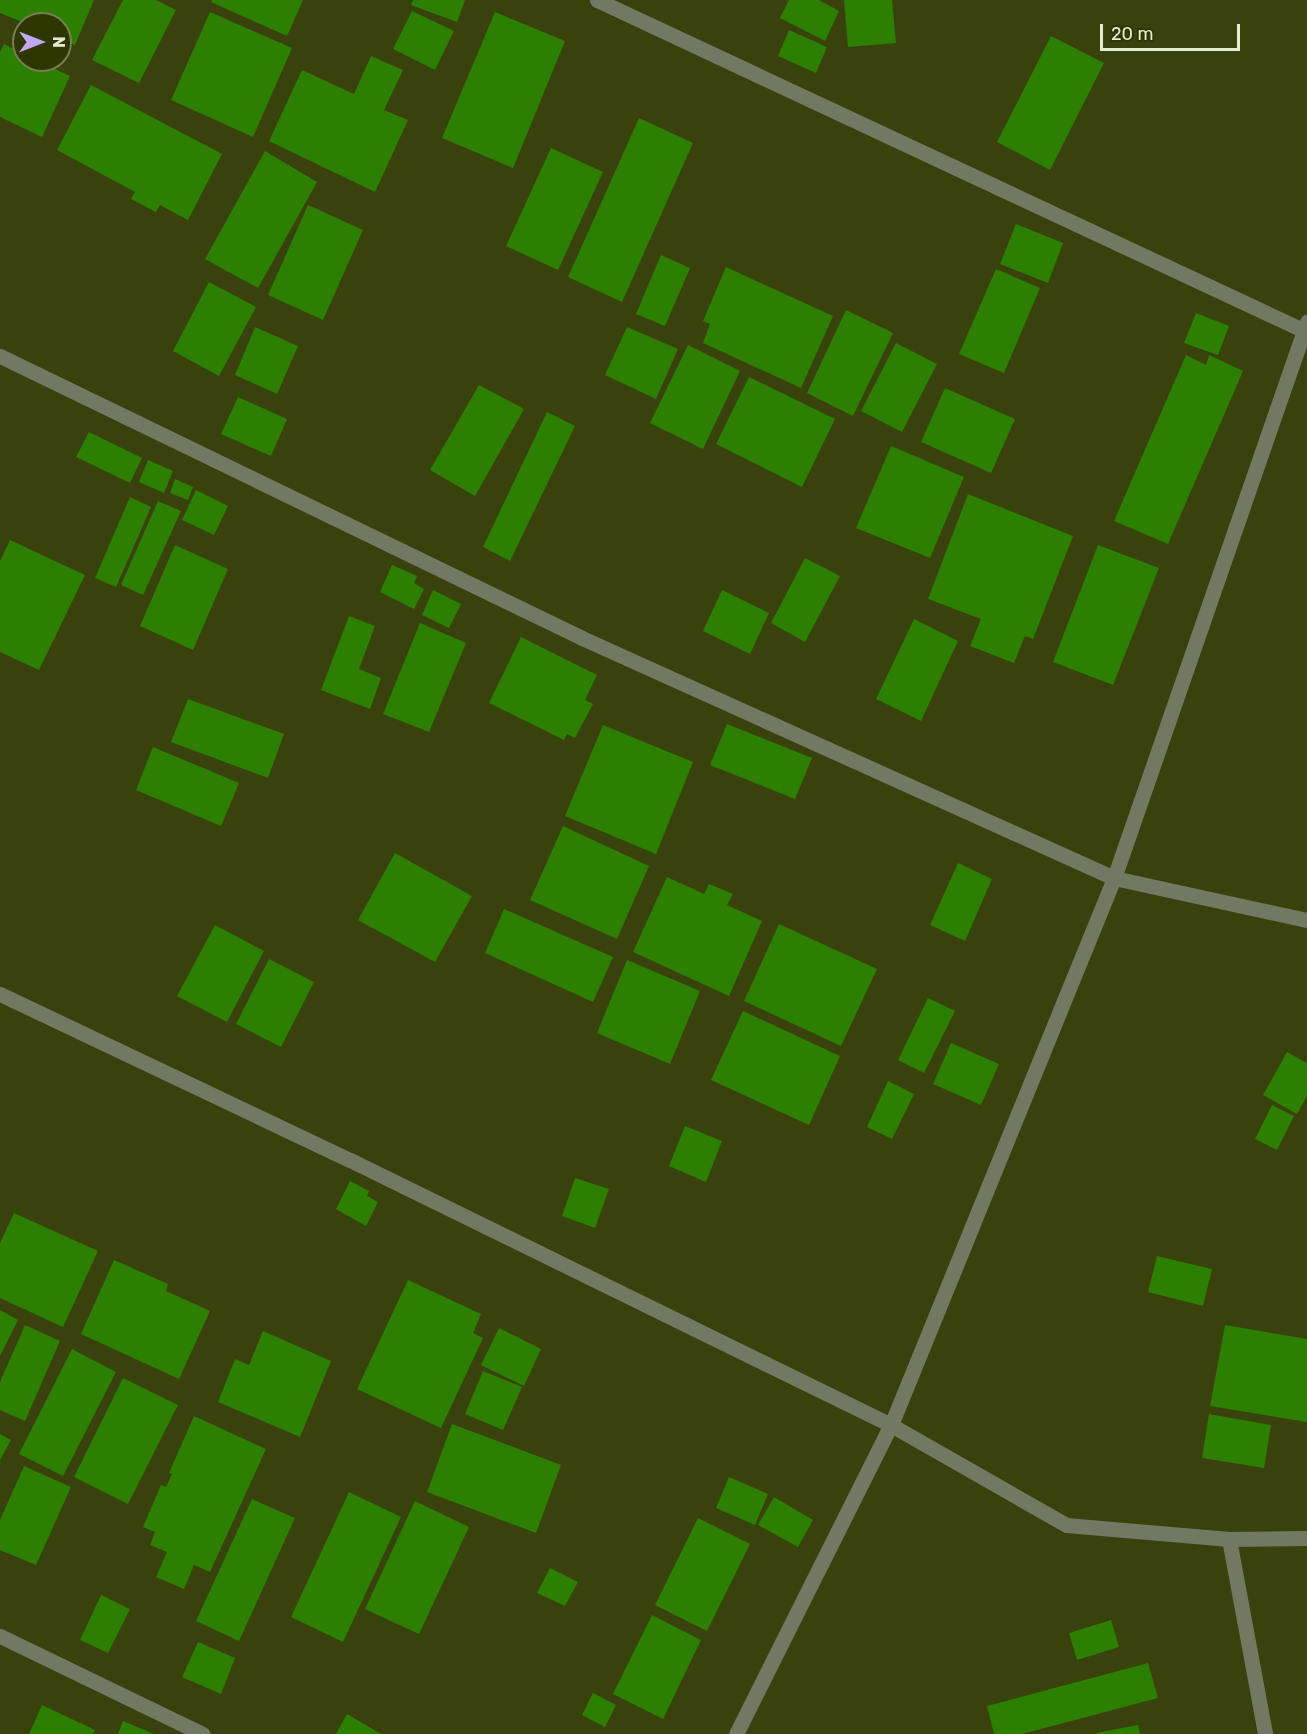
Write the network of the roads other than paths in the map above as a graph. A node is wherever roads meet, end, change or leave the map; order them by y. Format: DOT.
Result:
graph roads {
  1 [pos="597,0"];
  2 [pos="1306,326"];
  3 [pos="0,356"];
  4 [pos="1114,878"];
  5 [pos="1307,920"];
  6 [pos="0,994"];
  7 [pos="891,1425"];
  8 [pos="1307,1538"];
  9 [pos="1229,1539"];
  10 [pos="0,1636"];
  11 [pos="203,1734"];
  12 [pos="736,1734"];
  13 [pos="1264,1734"];
  1 -- 2 [label="street"];
  2 -- 4 [label="street"];
  3 -- 4 [label="street"];
  4 -- 5 [label="street"];
  4 -- 7 [label="street"];
  6 -- 7 [label="street"];
  7 -- 9 [label="street"];
  7 -- 12 [label="street"];
  8 -- 9 [label="street"];
  9 -- 13 [label="street"];
  10 -- 11 [label="street"];
}
